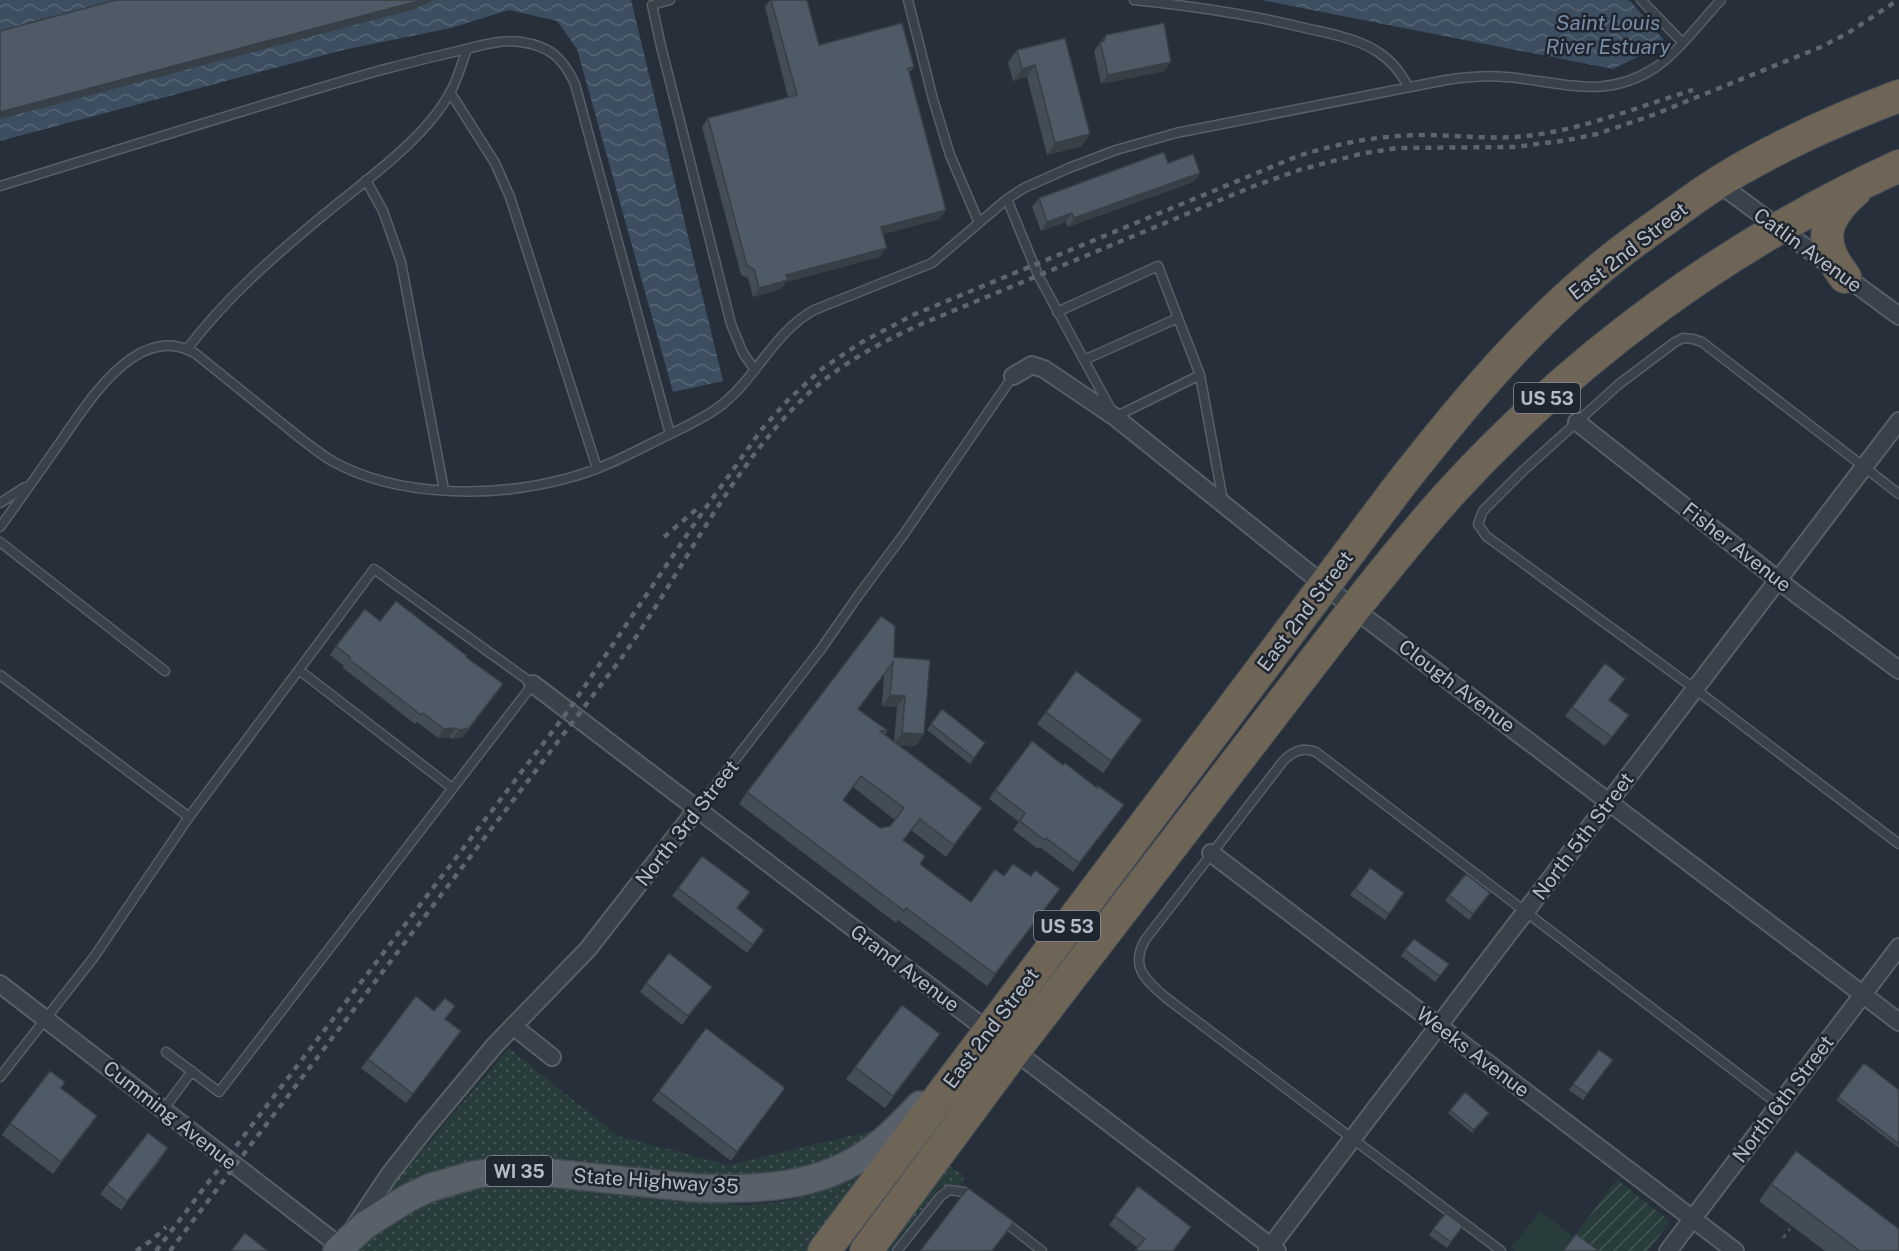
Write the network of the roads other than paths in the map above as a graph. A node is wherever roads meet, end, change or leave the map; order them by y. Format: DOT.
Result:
graph roads {
  1 [pos="670,0"];
  2 [pos="908,0"];
  3 [pos="1134,0"];
  4 [pos="1641,0"];
  5 [pos="1721,0"];
  6 [pos="1682,42"];
  7 [pos="467,49"];
  8 [pos="1408,86"];
  9 [pos="450,92"];
  10 [pos="1899,96"];
  11 [pos="1886,172"];
  12 [pos="366,180"];
  13 [pos="1718,183"];
  14 [pos="0,186"];
  15 [pos="1007,199"];
  16 [pos="979,223"];
  17 [pos="1777,228"];
  18 [pos="1845,277"];
  19 [pos="1057,312"];
  20 [pos="1899,316"];
  21 [pos="1178,318"];
  22 [pos="188,348"];
  23 [pos="1084,360"];
  24 [pos="755,370"];
  25 [pos="1200,375"];
  26 [pos="1013,376"];
  27 [pos="1115,417"];
  28 [pos="1899,421"];
  29 [pos="1577,422"];
  30 [pos="670,434"];
  31 [pos="1864,467"];
  32 [pos="597,468"];
  33 [pos="30,484"];
  34 [pos="444,490"];
  35 [pos="1899,494"];
  36 [pos="0,503"];
  37 [pos="1224,504"];
  38 [pos="0,527"];
  39 [pos="0,542"];
  40 [pos="1778,580"];
  41 [pos="1325,586"];
  42 [pos="1354,609"];
  43 [pos="299,670"];
  44 [pos="1899,670"];
  45 [pos="165,671"];
  46 [pos="0,675"];
  47 [pos="533,684"];
  48 [pos="1695,689"];
  49 [pos="452,789"];
  50 [pos="1610,801"];
  51 [pos="697,809"];
  52 [pos="189,817"];
  53 [pos="1899,844"];
  54 [pos="1212,853"];
  55 [pos="1525,912"];
  56 [pos="1899,947"];
  57 [pos="0,984"];
  58 [pos="1863,995"];
  59 [pos="46,1019"];
  60 [pos="1899,1022"];
  61 [pos="513,1026"];
  62 [pos="1438,1026"];
  63 [pos="983,1039"];
  64 [pos="1014,1051"];
  65 [pos="166,1052"];
  66 [pos="552,1058"];
  67 [pos="192,1071"];
  68 [pos="0,1077"];
  69 [pos="1779,1105"];
  70 [pos="163,1110"];
  71 [pos="1353,1138"];
  72 [pos="981,1205"];
  73 [pos="990,1211"];
  74 [pos="1692,1219"];
  75 [pos="339,1249"];
  76 [pos="1271,1249"];
  77 [pos="824,1251"];
  78 [pos="866,1251"];
  79 [pos="897,1251"];
  80 [pos="1042,1251"];
  81 [pos="1501,1251"];
  82 [pos="1668,1251"];
  83 [pos="1735,1251"];
  1 -- 24 [label="lane"];
  2 -- 16 [label="lane"];
  3 -- 8 [label="lane"];
  4 -- 6 [label="lane"];
  5 -- 6 [label="lane"];
  6 -- 8 [label="lane"];
  7 -- 9 [label="lane"];
  7 -- 14 [label="lane"];
  7 -- 30 [label="lane"];
  8 -- 15 [label="lane"];
  9 -- 12 [label="lane"];
  9 -- 32 [label="lane"];
  10 -- 13 [label="highway, East 2nd Street / US 53"];
  11 -- 17 [label="highway, East 2nd Street / US 53"];
  11 -- 18 [label="highway"];
  12 -- 22 [label="lane"];
  12 -- 34 [label="lane"];
  13 -- 17 [label="street, Catlin Avenue"];
  13 -- 41 [label="highway, East 2nd Street / US 53"];
  15 -- 16 [label="lane"];
  15 -- 19 [label="lane"];
  16 -- 24 [label="lane"];
  17 -- 18 [label="street, Catlin Avenue"];
  17 -- 42 [label="highway, East 2nd Street / US 53"];
  18 -- 20 [label="street, Catlin Avenue"];
  19 -- 21 [label="lane"];
  19 -- 23 [label="lane"];
  21 -- 23 [label="lane"];
  21 -- 25 [label="lane"];
  22 -- 33 [label="lane"];
  22 -- 34 [label="lane"];
  23 -- 27 [label="lane"];
  24 -- 30 [label="lane"];
  25 -- 27 [label="lane"];
  25 -- 37 [label="lane"];
  26 -- 27 [label="street, Clough Avenue"];
  26 -- 51 [label="lane, North 3rd Street"];
  27 -- 37 [label="street, Clough Avenue"];
  28 -- 31 [label="street, North 5th Street"];
  29 -- 31 [label="lane"];
  29 -- 40 [label="street, Fisher Avenue"];
  29 -- 48 [label="lane"];
  30 -- 32 [label="lane"];
  31 -- 35 [label="lane"];
  31 -- 40 [label="street, North 5th Street"];
  32 -- 34 [label="lane"];
  33 -- 36 [label="lane"];
  33 -- 38 [label="lane"];
  37 -- 41 [label="street, Clough Avenue"];
  39 -- 45 [label="lane"];
  40 -- 44 [label="street, Fisher Avenue"];
  40 -- 48 [label="street, North 5th Street"];
  41 -- 42 [label="street, Clough Avenue"];
  41 -- 63 [label="highway, East 2nd Street / US 53"];
  42 -- 50 [label="street, Clough Avenue"];
  42 -- 64 [label="highway, East 2nd Street / US 53"];
  43 -- 47 [label="lane"];
  43 -- 49 [label="lane"];
  43 -- 52 [label="lane"];
  46 -- 52 [label="lane"];
  47 -- 49 [label="lane"];
  47 -- 51 [label="street, Grand Avenue"];
  48 -- 50 [label="street, North 5th Street"];
  48 -- 53 [label="lane"];
  49 -- 67 [label="lane"];
  50 -- 55 [label="street, North 5th Street"];
  50 -- 58 [label="street, Clough Avenue"];
  51 -- 61 [label="street, North 3rd Street"];
  51 -- 63 [label="street, Grand Avenue"];
  52 -- 59 [label="lane"];
  54 -- 55 [label="lane"];
  54 -- 62 [label="street, Weeks Avenue"];
  54 -- 71 [label="lane"];
  55 -- 62 [label="street, North 5th Street"];
  55 -- 69 [label="lane"];
  56 -- 58 [label="street, North 6th Street"];
  57 -- 59 [label="street, Cumming Avenue"];
  58 -- 60 [label="street, Clough Avenue"];
  58 -- 69 [label="street, North 6th Street"];
  59 -- 68 [label="lane"];
  59 -- 70 [label="street, Cumming Avenue"];
  61 -- 66 [label="street"];
  61 -- 75 [label="street, North 3rd Street"];
  62 -- 71 [label="street, North 5th Street"];
  62 -- 74 [label="street, Weeks Avenue"];
  63 -- 64 [label="street, Grand Avenue"];
  63 -- 75 [label="main road, State Highway 35 / WI 35"];
  63 -- 77 [label="highway, East 2nd Street / US 53"];
  64 -- 76 [label="street, Grand Avenue"];
  64 -- 78 [label="highway, East 2nd Street / US 53"];
  65 -- 67 [label="lane"];
  67 -- 70 [label="lane"];
  69 -- 74 [label="street, North 6th Street"];
  70 -- 75 [label="street, Cumming Avenue"];
  71 -- 76 [label="street, North 5th Street"];
  71 -- 81 [label="lane"];
  72 -- 79 [label="lane"];
  73 -- 80 [label="lane"];
  74 -- 82 [label="street, North 6th Street"];
  74 -- 83 [label="street, Weeks Avenue"];
}
